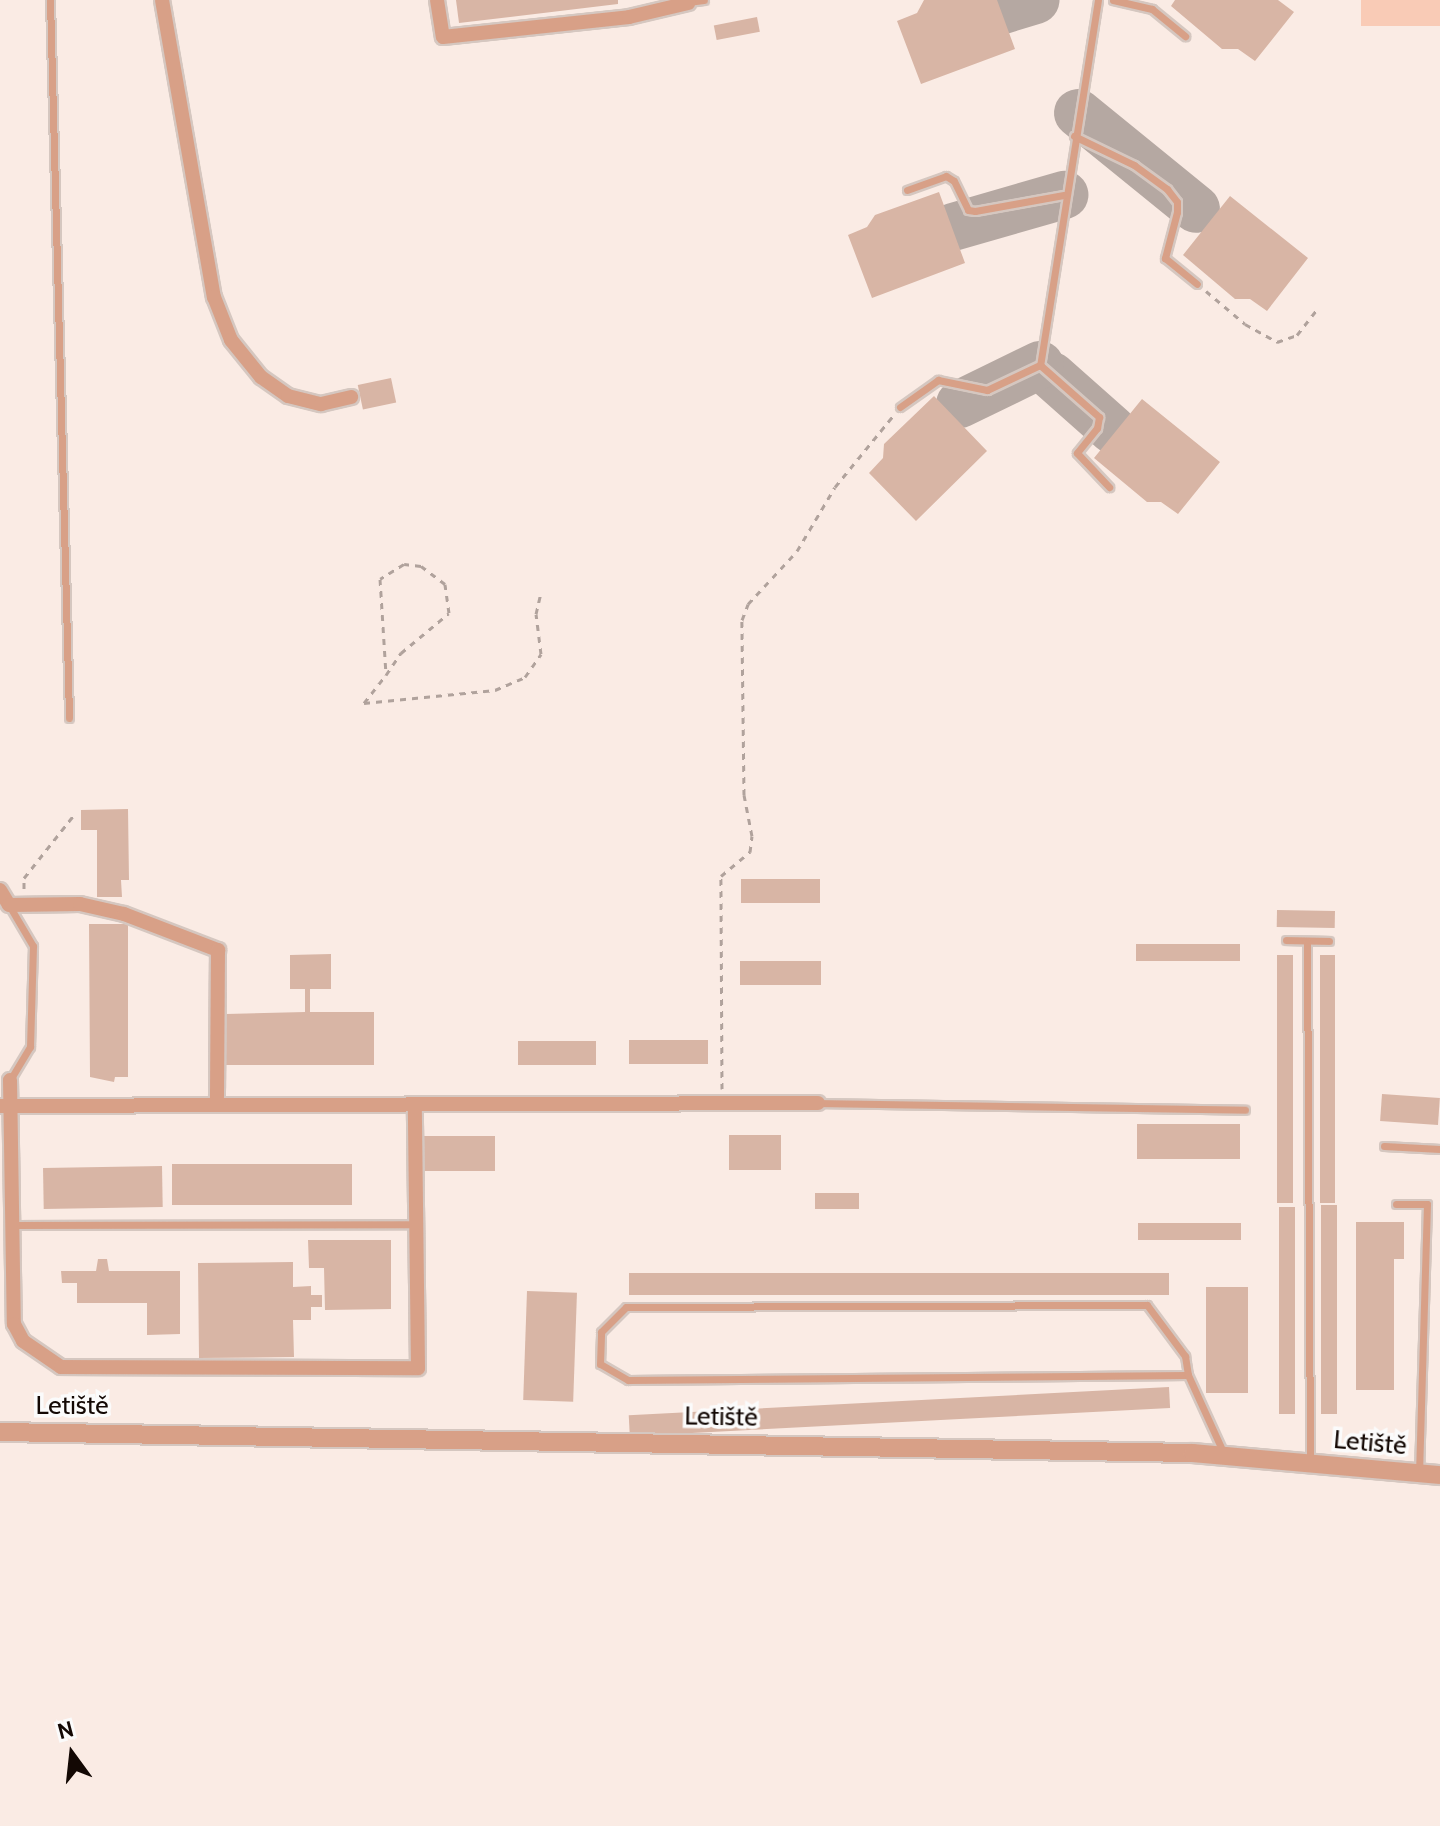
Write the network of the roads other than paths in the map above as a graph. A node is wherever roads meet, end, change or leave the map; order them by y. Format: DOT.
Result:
graph roads {
  1 [pos="50,0"];
  2 [pos="162,0"];
  3 [pos="437,0"];
  4 [pos="704,0"];
  5 [pos="1098,0"];
  6 [pos="1113,0"];
  7 [pos="688,1"];
  8 [pos="643,7"];
  9 [pos="1185,36"];
  10 [pos="1074,136"];
  11 [pos="907,190"];
  12 [pos="1064,195"];
  13 [pos="1197,284"];
  14 [pos="1040,365"];
  15 [pos="351,397"];
  16 [pos="900,407"];
  17 [pos="1109,487"];
  18 [pos="69,718"];
  19 [pos="0,890"];
  20 [pos="16,905"];
  21 [pos="1286,940"];
  22 [pos="1307,941"];
  23 [pos="1329,941"];
  24 [pos="10,1080"];
  25 [pos="217,1103"];
  26 [pos="818,1103"];
  27 [pos="5,1106"];
  28 [pos="415,1107"];
  29 [pos="1245,1110"];
  30 [pos="1384,1146"];
  31 [pos="1440,1149"];
  32 [pos="1396,1204"];
  33 [pos="416,1224"];
  34 [pos="12,1225"];
  35 [pos="1188,1375"];
  36 [pos="0,1432"];
  37 [pos="1225,1456"];
  38 [pos="1310,1463"];
  39 [pos="1419,1473"];
  40 [pos="1440,1475"];
  1 -- 18 [label="lane"];
  2 -- 15 [label="street"];
  3 -- 8 [label="street"];
  4 -- 7 [label="lane"];
  5 -- 10 [label="lane"];
  6 -- 9 [label="lane"];
  7 -- 8 [label="street"];
  10 -- 12 [label="lane"];
  10 -- 13 [label="lane"];
  11 -- 12 [label="lane"];
  12 -- 14 [label="lane"];
  14 -- 16 [label="lane"];
  14 -- 17 [label="lane"];
  19 -- 20 [label="street"];
  20 -- 24 [label="lane"];
  20 -- 25 [label="street"];
  21 -- 22 [label="lane"];
  22 -- 23 [label="lane"];
  22 -- 38 [label="lane"];
  24 -- 27 [label="street"];
  25 -- 27 [label="street"];
  25 -- 28 [label="street"];
  26 -- 28 [label="street"];
  26 -- 29 [label="lane"];
  27 -- 34 [label="street"];
  28 -- 33 [label="street"];
  30 -- 31 [label="lane"];
  32 -- 39 [label="lane"];
  33 -- 34 [label="lane"];
  33 -- 34 [label="street"];
  35 -- 35 [label="lane"];
  35 -- 37 [label="lane"];
  36 -- 37 [label="street, Letiště"];
  37 -- 38 [label="street, Letiště"];
  38 -- 39 [label="street, Letiště"];
  39 -- 40 [label="street, Letiště"];
}
